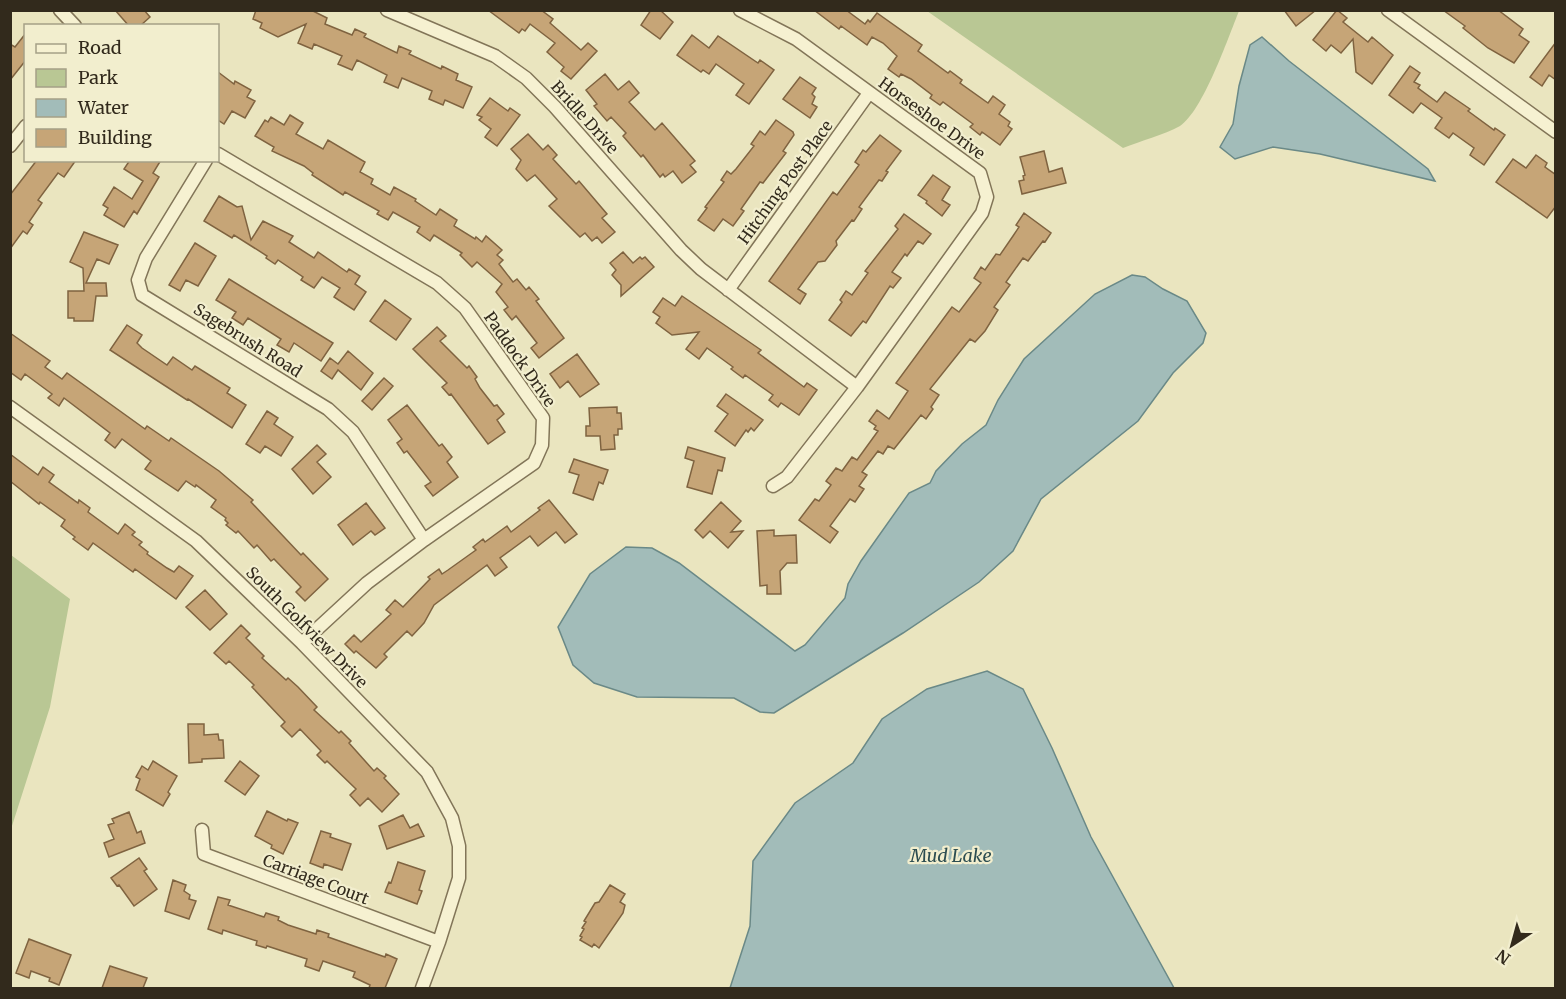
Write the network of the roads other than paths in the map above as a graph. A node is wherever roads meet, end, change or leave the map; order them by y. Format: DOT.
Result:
graph roads {
  1 [pos="60,10"];
  2 [pos="387,10"];
  3 [pos="740,10"];
  4 [pos="1388,10"];
  5 [pos="73,24"];
  6 [pos="869,93"];
  7 [pos="24,128"];
  8 [pos="1556,132"];
  9 [pos="10,146"];
  10 [pos="219,155"];
  11 [pos="205,162"];
  12 [pos="728,290"];
  13 [pos="856,387"];
  14 [pos="10,408"];
  15 [pos="772,486"];
  16 [pos="424,540"];
  17 [pos="302,643"];
  18 [pos="202,830"];
  19 [pos="439,942"];
  20 [pos="422,988"];
  1 -- 5 [label="street"];
  2 -- 12 [label="street, Bridle Drive"];
  3 -- 6 [label="street, Horseshoe Drive"];
  4 -- 8 [label="street"];
  6 -- 12 [label="street, Hitching Post Place"];
  6 -- 13 [label="street, Horseshoe Drive"];
  7 -- 9 [label="street"];
  10 -- 16 [label="street, Paddock Drive"];
  11 -- 16 [label="street, Sagebrush Road"];
  12 -- 13 [label="street"];
  13 -- 15 [label="street, Horseshoe Drive"];
  14 -- 17 [label="street, South Golfview Drive"];
  16 -- 17 [label="street, Paddock Drive"];
  17 -- 19 [label="street, South Golfview Drive"];
  18 -- 19 [label="street, Carriage Court"];
  19 -- 20 [label="street, South Golfview Drive"];
}
